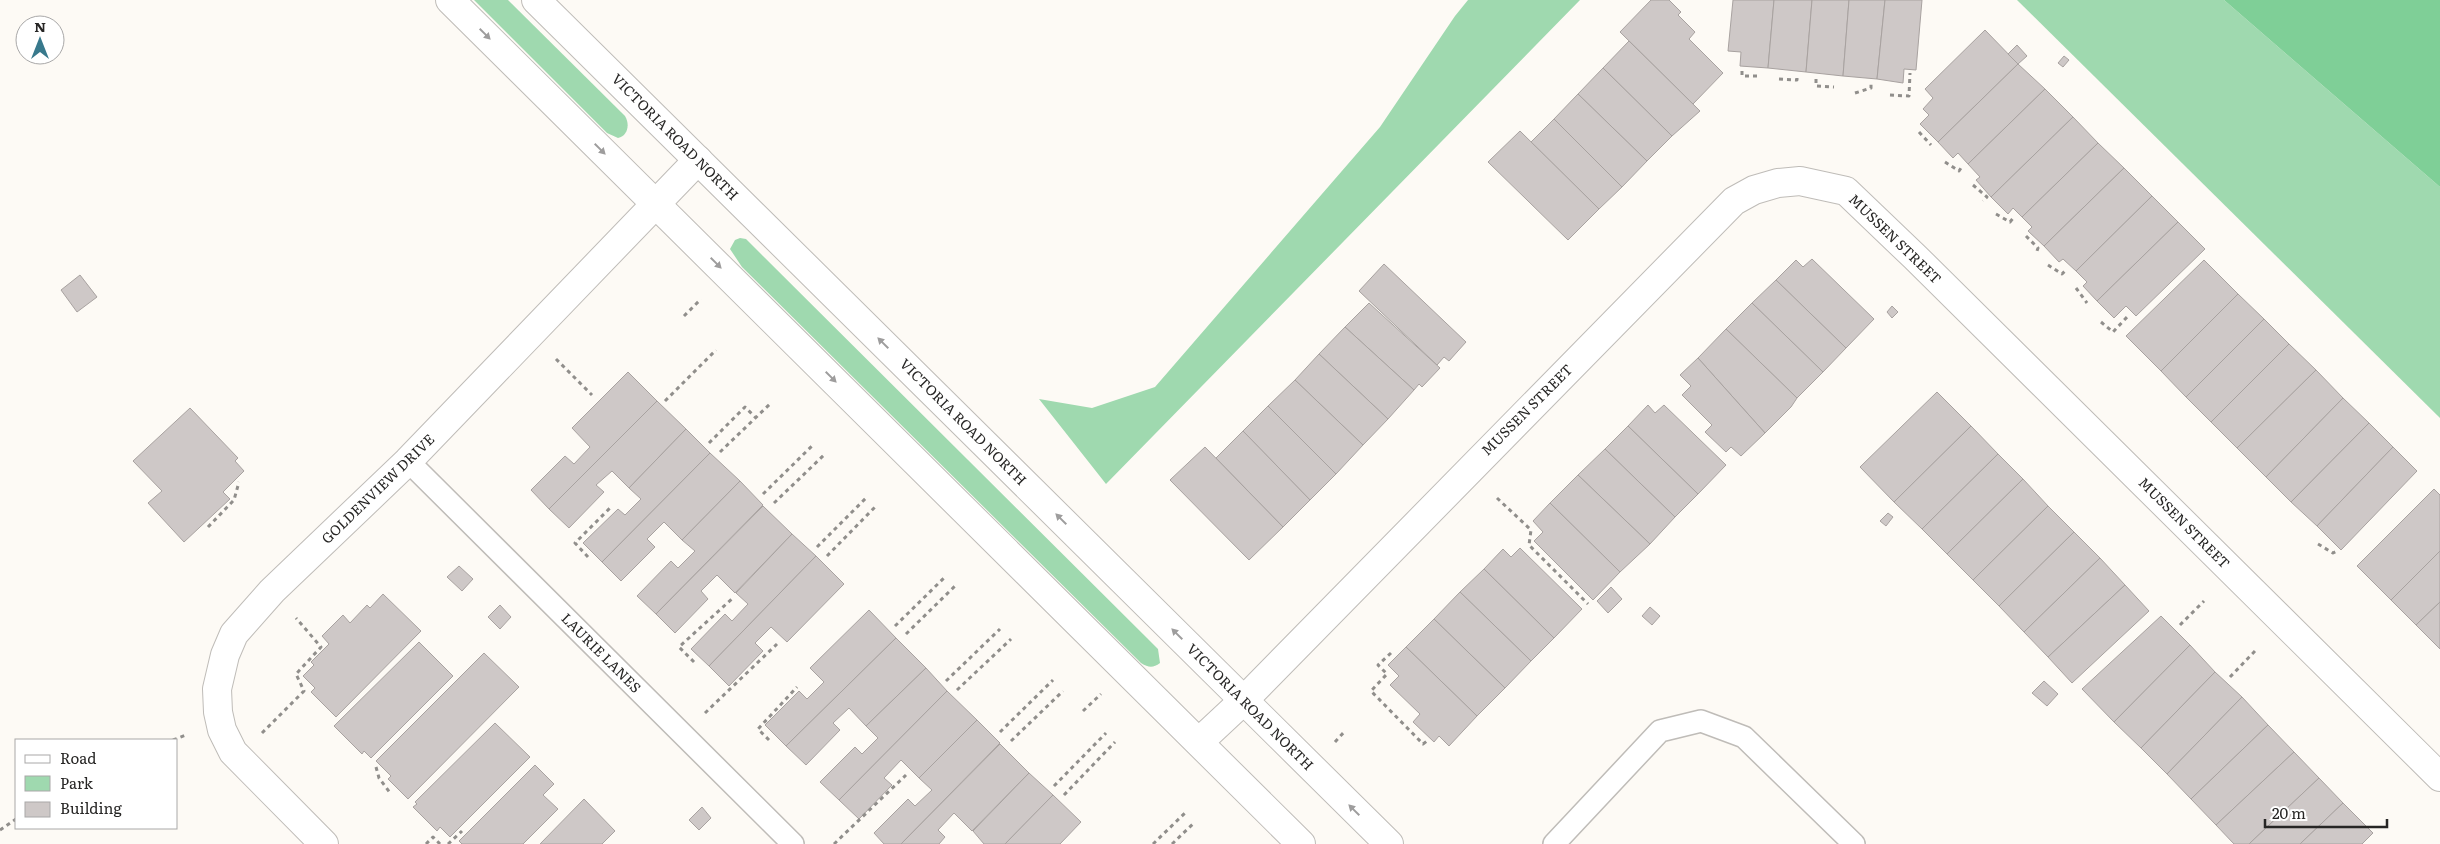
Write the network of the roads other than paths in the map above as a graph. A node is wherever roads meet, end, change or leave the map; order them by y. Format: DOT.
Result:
graph roads {
  1 [pos="450,0"];
  2 [pos="536,0"];
  3 [pos="698,160"];
  4 [pos="656,204"];
  5 [pos="408,461"];
  6 [pos="1244,700"];
  7 [pos="1199,742"];
  8 [pos="2440,777"];
  9 [pos="324,844"];
  10 [pos="793,844"];
  11 [pos="1301,844"];
  12 [pos="1389,844"];
  13 [pos="1554,844"];
  14 [pos="1854,844"];
  1 -- 4 [label="street, one-way"];
  2 -- 3 [label="street, VICTORIA ROAD NORTH"];
  3 -- 4 [label="street, GOLDENVIEW DRIVE"];
  6 -- 3 [label="street, VICTORIA ROAD NORTH, one-way"];
  4 -- 5 [label="street, GOLDENVIEW DRIVE"];
  4 -- 7 [label="street, one-way"];
  5 -- 9 [label="street, GOLDENVIEW DRIVE"];
  5 -- 10 [label="lane, LAURIE LANES"];
  6 -- 7 [label="street, MUSSEN STREET"];
  6 -- 8 [label="street, MUSSEN STREET"];
  12 -- 6 [label="street, VICTORIA ROAD NORTH, one-way"];
  7 -- 11 [label="street"];
  13 -- 14 [label="lane"];
}
